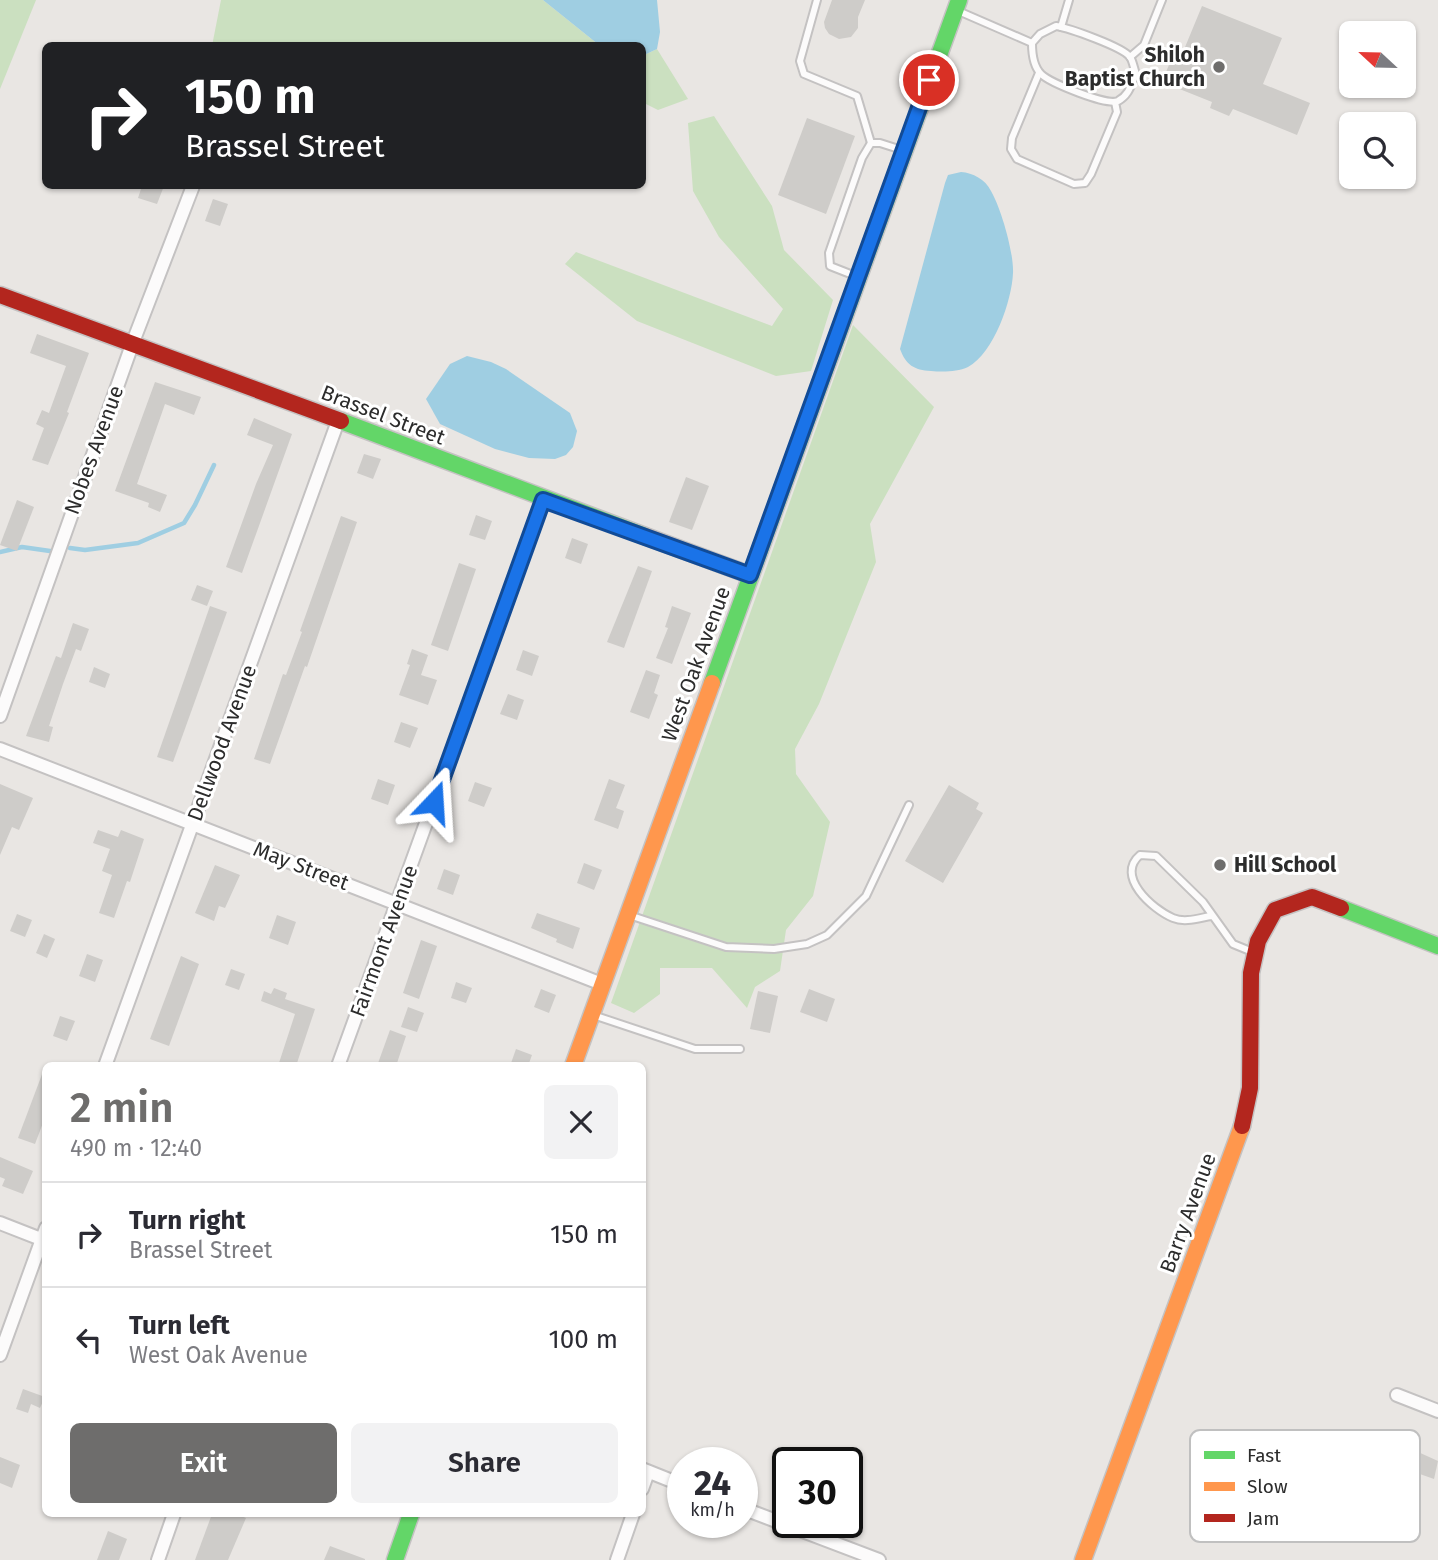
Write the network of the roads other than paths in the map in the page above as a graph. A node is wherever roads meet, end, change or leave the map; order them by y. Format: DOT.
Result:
graph roads {
  1 [pos="817,0"];
  2 [pos="1069,0"];
  3 [pos="1162,0"];
  4 [pos="957,5"];
  5 [pos="1060,27"];
  6 [pos="1032,43"];
  7 [pos="1130,57"];
  8 [pos="1039,73"];
  9 [pos="1115,103"];
  10 [pos="871,143"];
  11 [pos="903,151"];
  12 [pos="192,189"];
  13 [pos="858,277"];
  14 [pos="0,295"];
  15 [pos="133,342"];
  16 [pos="338,421"];
  17 [pos="543,500"];
  18 [pos="750,575"];
  19 [pos="0,716"];
  20 [pos="0,749"];
  21 [pos="909,805"];
  22 [pos="193,825"];
  23 [pos="398,903"];
  24 [pos="627,915"];
  25 [pos="1211,916"];
  26 [pos="1438,946"];
  27 [pos="1256,954"];
  28 [pos="602,984"];
  29 [pos="591,1014"];
  30 [pos="740,1049"];
  31 [pos="106,1062"];
  32 [pos="339,1062"];
  33 [pos="574,1062"];
  34 [pos="0,1223"];
  35 [pos="42,1235"];
  36 [pos="42,1241"];
  37 [pos="0,1355"];
  38 [pos="1398,1395"];
  39 [pos="1438,1411"];
  40 [pos="646,1471"];
  41 [pos="667,1479"];
  42 [pos="758,1513"];
  43 [pos="173,1517"];
  44 [pos="410,1517"];
  45 [pos="632,1517"];
  46 [pos="158,1560"];
  47 [pos="394,1560"];
  48 [pos="617,1560"];
  49 [pos="880,1560"];
  50 [pos="1083,1560"];
  1 -- 10 [label="lane"];
  2 -- 5 [label="lane"];
  3 -- 7 [label="lane"];
  4 -- 6 [label="lane"];
  4 -- 11 [label="street, West Oak Avenue"];
  5 -- 6 [label="lane"];
  5 -- 7 [label="lane"];
  6 -- 8 [label="lane"];
  7 -- 9 [label="lane"];
  8 -- 9 [label="lane"];
  8 -- 9 [label="lane"];
  10 -- 11 [label="lane"];
  10 -- 13 [label="lane"];
  11 -- 13 [label="street, West Oak Avenue"];
  12 -- 15 [label="street, Nobes Avenue"];
  13 -- 18 [label="street, West Oak Avenue"];
  14 -- 15 [label="street, Brassel Street"];
  15 -- 16 [label="street, Brassel Street"];
  15 -- 19 [label="street, Nobes Avenue"];
  16 -- 17 [label="street, Brassel Street"];
  16 -- 22 [label="street, Dellwood Avenue"];
  17 -- 18 [label="street, Brassel Street"];
  17 -- 23 [label="street, Fairmont Avenue"];
  18 -- 24 [label="street, West Oak Avenue"];
  20 -- 22 [label="street, May Street"];
  21 -- 24 [label="lane"];
  22 -- 23 [label="street, May Street"];
  22 -- 31 [label="street, Dellwood Avenue"];
  23 -- 28 [label="street, May Street"];
  23 -- 32 [label="street, Fairmont Avenue"];
  24 -- 28 [label="street, West Oak Avenue"];
  25 -- 25 [label="lane"];
  25 -- 27 [label="lane"];
  26 -- 27 [label="street, Barry Avenue"];
  27 -- 50 [label="street, Barry Avenue"];
  28 -- 29 [label="street, West Oak Avenue"];
  29 -- 30 [label="lane"];
  29 -- 33 [label="street, West Oak Avenue"];
  34 -- 35 [label="street"];
  36 -- 37 [label="street"];
  38 -- 39 [label="street"];
  40 -- 41 [label="street"];
  42 -- 49 [label="street"];
  43 -- 46 [label="street"];
  44 -- 47 [label="street"];
  45 -- 48 [label="street"];
}
